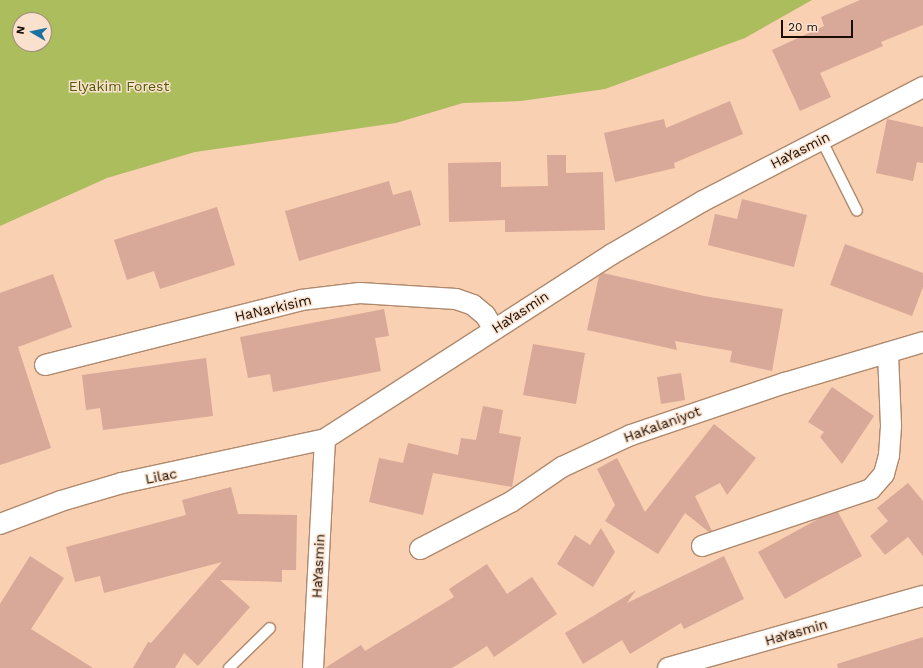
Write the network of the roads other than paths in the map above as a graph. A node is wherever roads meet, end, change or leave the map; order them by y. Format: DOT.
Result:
graph roads {
  1 [pos="923,86"];
  2 [pos="821,139"];
  3 [pos="857,210"];
  4 [pos="494,329"];
  5 [pos="923,342"];
  6 [pos="888,353"];
  7 [pos="45,365"];
  8 [pos="325,439"];
  9 [pos="0,524"];
  10 [pos="702,546"];
  11 [pos="420,549"];
  12 [pos="923,596"];
  13 [pos="270,628"];
  14 [pos="229,668"];
  15 [pos="313,668"];
  16 [pos="668,668"];
  1 -- 2 [label="street, HaYasmin"];
  2 -- 3 [label="lane"];
  2 -- 4 [label="street, HaYasmin"];
  4 -- 7 [label="street, HaNarkisim"];
  4 -- 8 [label="street, HaYasmin"];
  5 -- 6 [label="street, HaKalaniyot"];
  6 -- 10 [label="street"];
  6 -- 11 [label="street, HaKalaniyot"];
  8 -- 9 [label="street, Lilac"];
  8 -- 15 [label="street, HaYasmin"];
  12 -- 16 [label="street, HaYasmin"];
  13 -- 14 [label="lane"];
}
